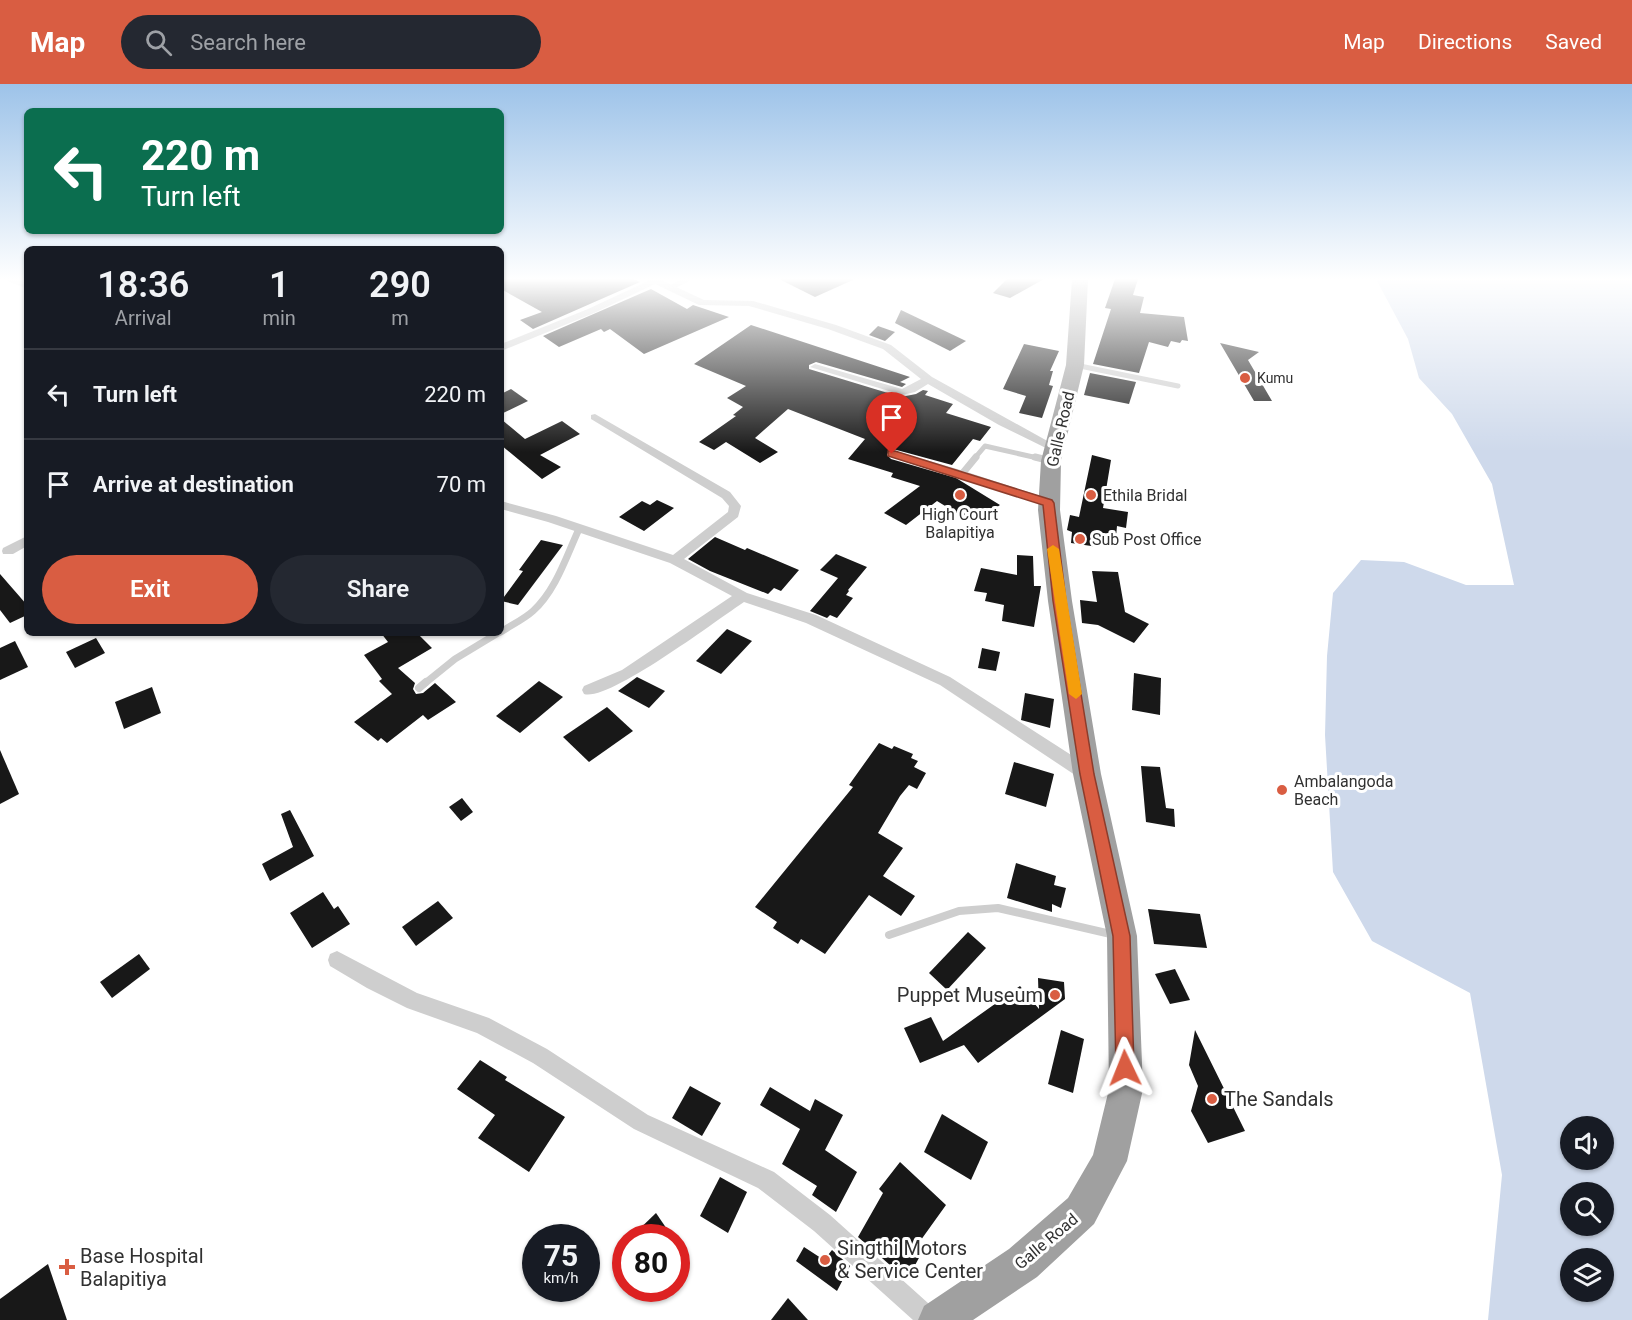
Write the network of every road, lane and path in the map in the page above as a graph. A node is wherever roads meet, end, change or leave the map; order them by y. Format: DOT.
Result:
graph roads {
  1 [pos="529,337"];
  2 [pos="859,337"];
  3 [pos="1077,337"];
  4 [pos="504,347"];
  5 [pos="1076,365"];
  6 [pos="815,367"];
  7 [pos="928,379"];
  8 [pos="1178,386"];
  9 [pos="595,417"];
  10 [pos="892,454"];
  11 [pos="1052,454"];
  12 [pos="962,474"];
  13 [pos="1048,503"];
  14 [pos="504,506"];
  15 [pos="579,529"];
  16 [pos="24,542"];
  17 [pos="8,551"];
  18 [pos="675,560"];
  19 [pos="742,596"];
  20 [pos="504,630"];
  21 [pos="493,636"];
  22 [pos="419,688"];
  23 [pos="589,690"];
  24 [pos="1087,774"];
  25 [pos="889,935"];
  26 [pos="1122,936"];
  27 [pos="337,960"];
  28 [pos="930,1320"];
  29 [pos="938,1320"];
  1 -- 4 [label="street"];
  2 -- 7 [label="street"];
  3 -- 5 [label="highway, Galle Road"];
  5 -- 8 [label="lane"];
  5 -- 11 [label="highway, Galle Road"];
  6 -- 7 [label="street"];
  7 -- 11 [label="street"];
  9 -- 18 [label="street"];
  10 -- 12 [label="lane"];
  11 -- 12 [label="lane"];
  11 -- 13 [label="highway, Galle Road"];
  12 -- 13 [label="lane"];
  13 -- 24 [label="highway, Galle Road"];
  14 -- 15 [label="street"];
  15 -- 18 [label="street"];
  15 -- 20 [label="lane"];
  16 -- 17 [label="street"];
  18 -- 19 [label="street"];
  19 -- 23 [label="street"];
  19 -- 24 [label="street"];
  21 -- 22 [label="lane"];
  24 -- 26 [label="highway, Galle Road"];
  25 -- 26 [label="lane"];
  26 -- 29 [label="highway, Galle Road"];
  27 -- 28 [label="street"];
}
